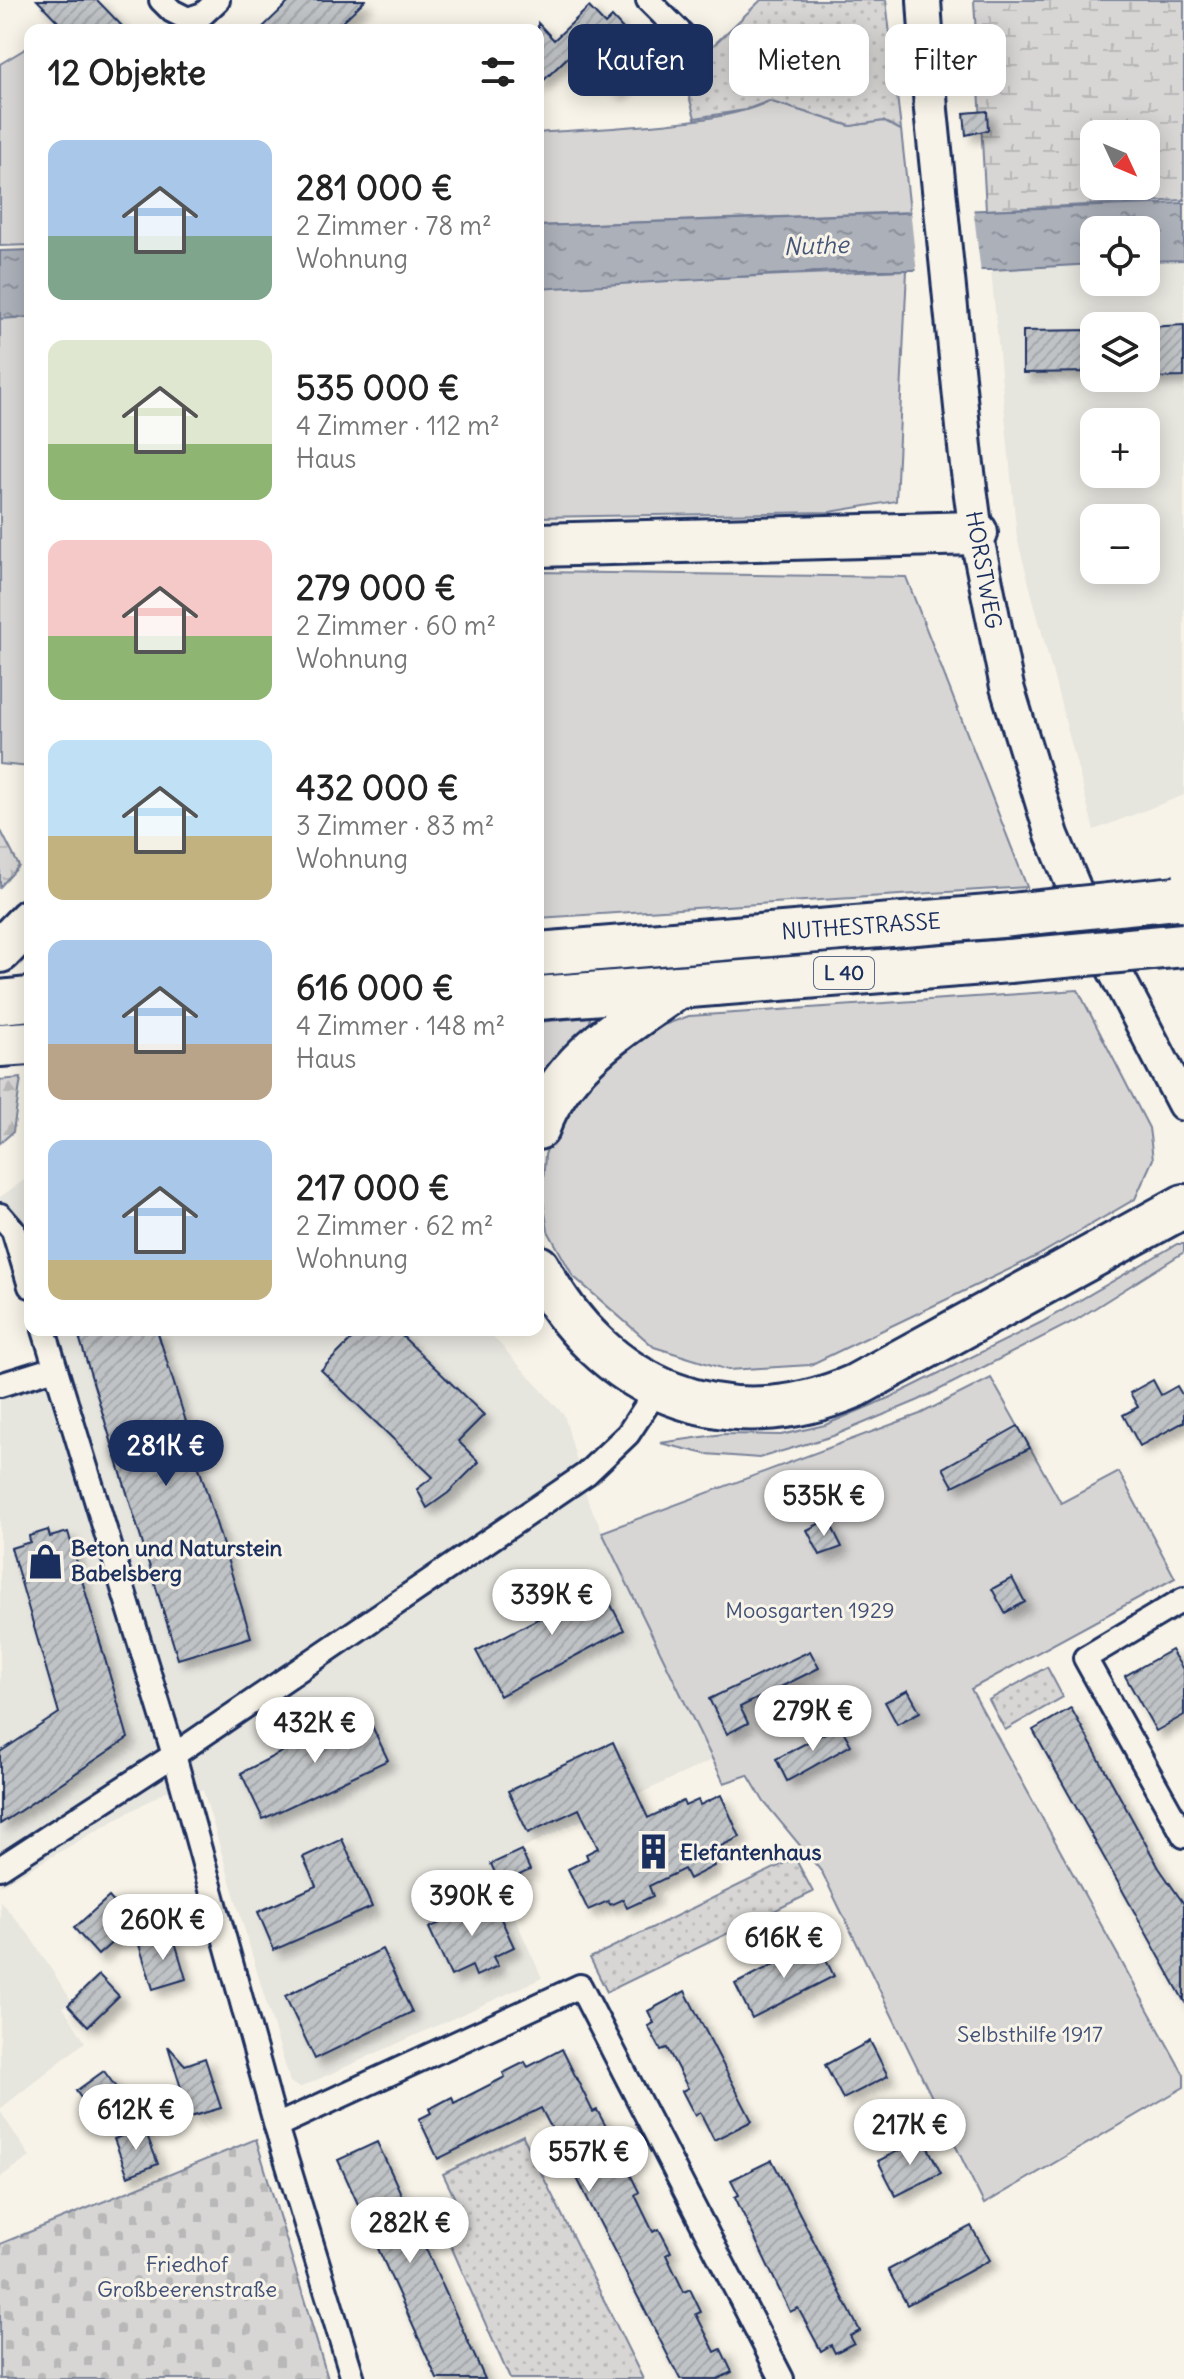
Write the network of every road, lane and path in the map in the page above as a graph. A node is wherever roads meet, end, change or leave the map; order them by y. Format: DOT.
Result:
graph roads {
  1 [pos="161,0"];
  2 [pos="218,0"];
  3 [pos="648,0"];
  4 [pos="924,0"];
  5 [pos="672,24"];
  6 [pos="976,533"];
  7 [pos="544,545"];
  8 [pos="1180,898"];
  9 [pos="24,926"];
  10 [pos="1184,945"];
  11 [pos="0,951"];
  12 [pos="544,954"];
  13 [pos="679,986"];
  14 [pos="544,997"];
  15 [pos="24,1000"];
  16 [pos="0,1002"];
  17 [pos="24,1043"];
  18 [pos="0,1045"];
  19 [pos="1184,1104"];
  20 [pos="544,1115"];
  21 [pos="1184,1206"];
  22 [pos="0,1215"];
  23 [pos="24,1266"];
  24 [pos="544,1277"];
  25 [pos="46,1336"];
  26 [pos="55,1368"];
  27 [pos="0,1385"];
  28 [pos="658,1388"];
  29 [pos="1184,1599"];
  30 [pos="174,1755"];
  31 [pos="1184,1836"];
  32 [pos="0,1868"];
  33 [pos="276,2126"];
  34 [pos="353,2379"];
  35 [pos="782,2379"];
  1 -- 2 [label="street"];
  3 -- 5 [label="street"];
  4 -- 6 [label="street, HORSTWEG"];
  6 -- 7 [label="highway"];
  6 -- 19 [label="street, HORSTWEG"];
  8 -- 12 [label="highway, NUTHESTRASSE / L 40, bridge"];
  9 -- 11 [label="highway"];
  10 -- 13 [label="highway, NUTHESTRASSE / L 40, bridge"];
  13 -- 14 [label="highway, NUTHESTRASSE / L 40"];
  13 -- 20 [label="highway"];
  15 -- 16 [label="highway"];
  17 -- 18 [label="highway"];
  21 -- 28 [label="highway"];
  22 -- 23 [label="street"];
  24 -- 28 [label="highway"];
  25 -- 26 [label="street"];
  26 -- 27 [label="street"];
  26 -- 30 [label="street"];
  28 -- 30 [label="street"];
  29 -- 31 [label="street"];
  30 -- 32 [label="street"];
  30 -- 33 [label="street"];
  33 -- 34 [label="street"];
  33 -- 35 [label="street"];
}
